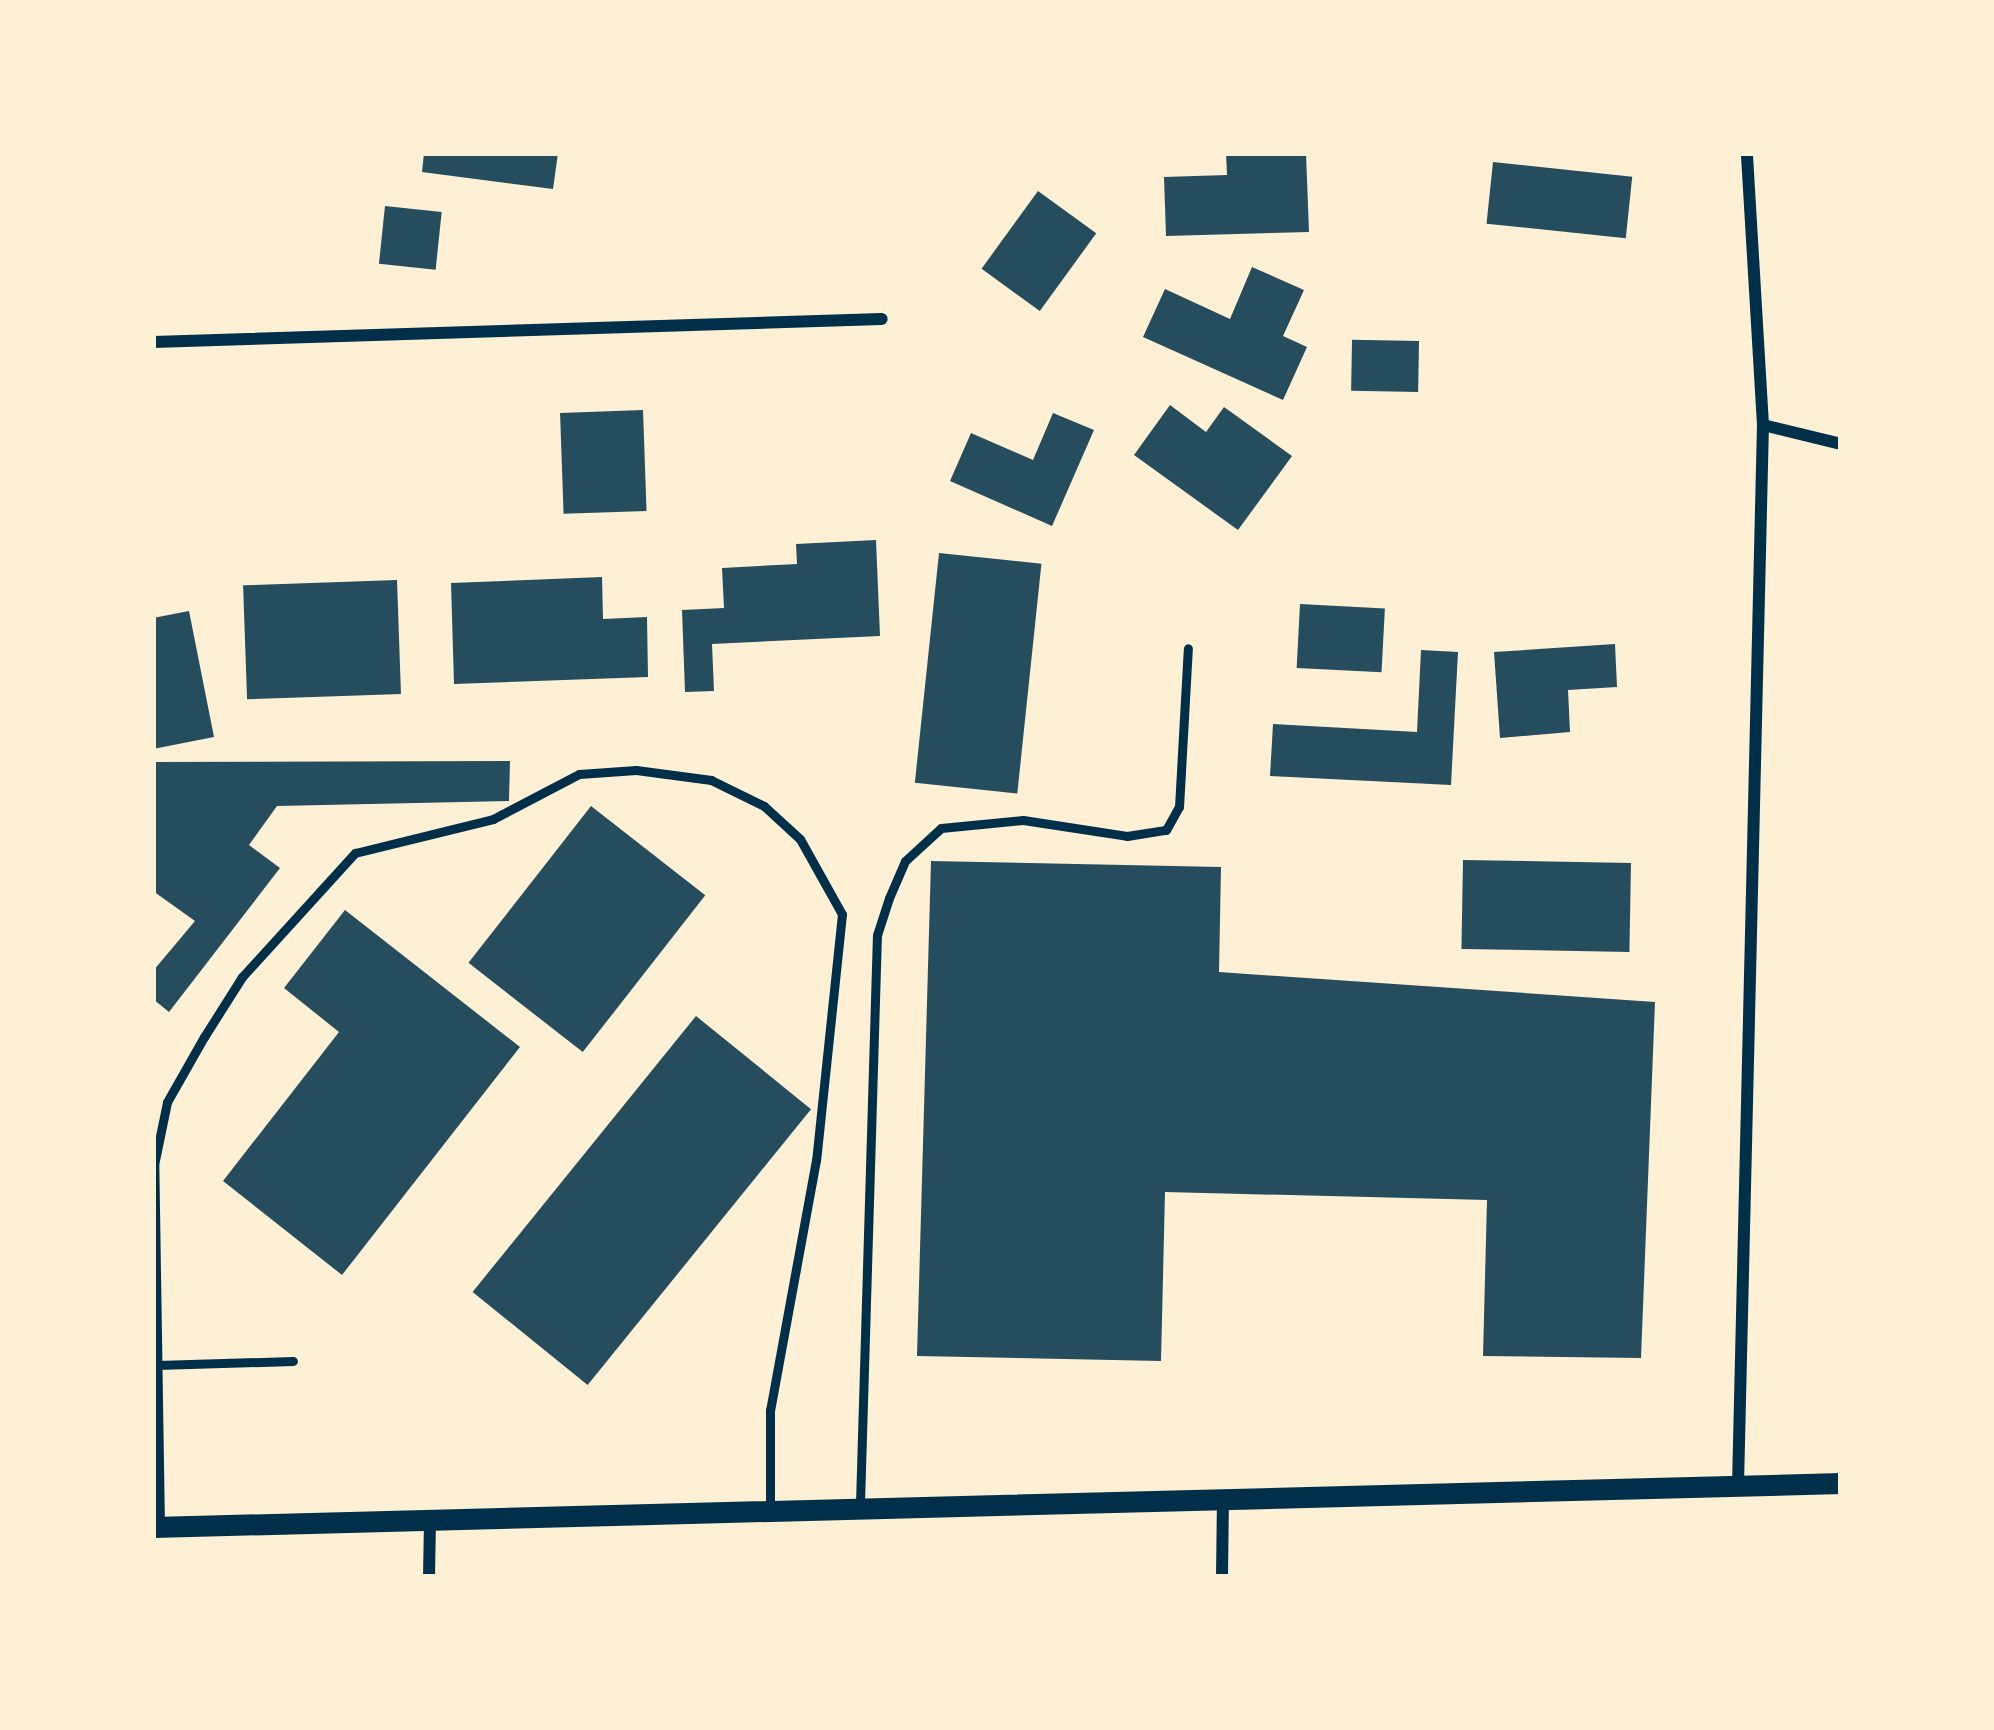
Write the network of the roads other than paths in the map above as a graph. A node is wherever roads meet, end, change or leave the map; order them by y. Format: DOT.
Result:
graph roads {
  1 [pos="1747,153"];
  2 [pos="882,319"];
  3 [pos="153,342"];
  4 [pos="1763,425"];
  5 [pos="1841,444"];
  6 [pos="1188,648"];
  7 [pos="293,1361"];
  8 [pos="157,1365"];
  9 [pos="1841,1483"];
  10 [pos="1738,1485"];
  11 [pos="1223,1491"];
  12 [pos="860,1503"];
  13 [pos="770,1508"];
  14 [pos="430,1519"];
  15 [pos="156,1527"];
  16 [pos="429,1577"];
  17 [pos="1222,1577"];
  1 -- 4 [label="street"];
  2 -- 3 [label="street"];
  4 -- 5 [label="street"];
  4 -- 10 [label="street"];
  6 -- 12 [label="lane"];
  7 -- 8 [label="lane"];
  8 -- 13 [label="lane"];
  8 -- 15 [label="lane"];
  9 -- 10 [label="street"];
  10 -- 11 [label="street"];
  11 -- 12 [label="street"];
  11 -- 17 [label="street"];
  12 -- 13 [label="street"];
  13 -- 14 [label="street"];
  14 -- 15 [label="street"];
  14 -- 16 [label="street"];
}
